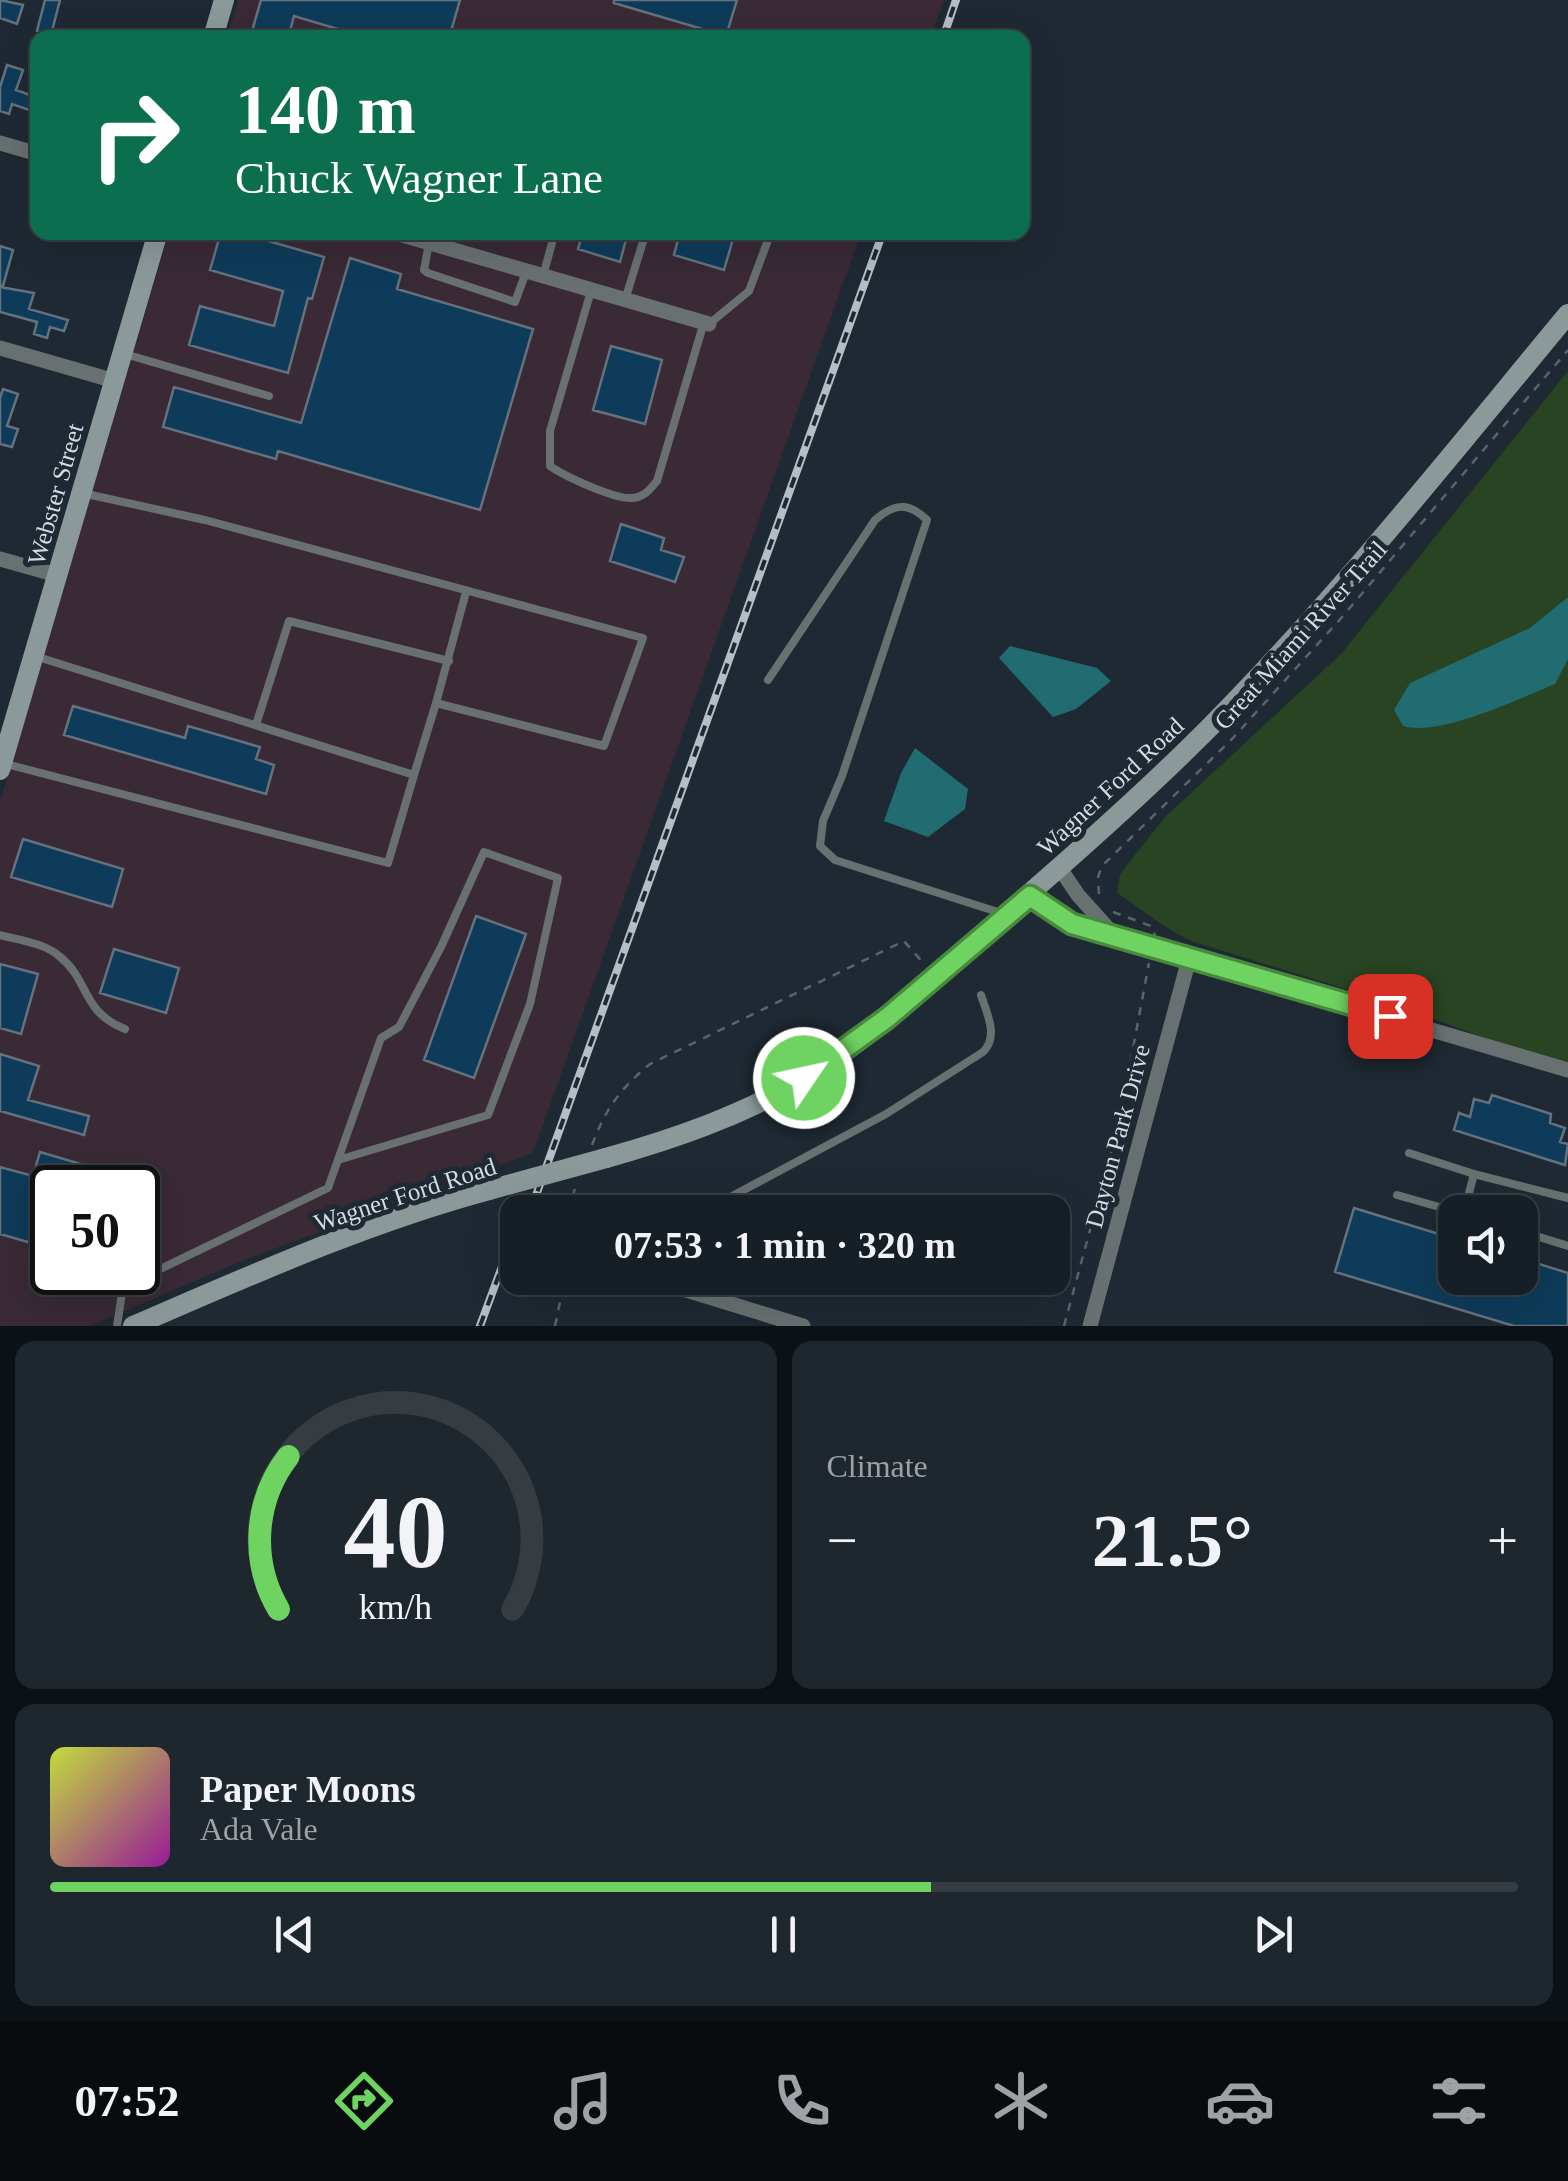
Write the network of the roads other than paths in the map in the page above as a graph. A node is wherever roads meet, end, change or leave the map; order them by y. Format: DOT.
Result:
graph roads {
  1 [pos="221,1"];
  2 [pos="215,30"];
  3 [pos="0,143"];
  4 [pos="30,152"];
  5 [pos="156,240"];
  6 [pos="417,240"];
  7 [pos="553,240"];
  8 [pos="644,240"];
  9 [pos="768,240"];
  10 [pos="429,244"];
  11 [pos="526,272"];
  12 [pos="543,277"];
  13 [pos="591,290"];
  14 [pos="625,300"];
  15 [pos="1568,314"];
  16 [pos="706,323"];
  17 [pos="0,348"];
  18 [pos="123,353"];
  19 [pos="115,381"];
  20 [pos="269,396"];
  21 [pos="82,493"];
  22 [pos="0,558"];
  23 [pos="57,576"];
  24 [pos="466,592"];
  25 [pos="34,656"];
  26 [pos="448,661"];
  27 [pos="768,680"];
  28 [pos="436,703"];
  29 [pos="256,725"];
  30 [pos="1,765"];
  31 [pos="414,775"];
  32 [pos="1059,867"];
  33 [pos="1030,896"];
  34 [pos="1005,914"];
  35 [pos="1112,933"];
  36 [pos="0,934"];
  37 [pos="1190,960"];
  38 [pos="981,994"];
  39 [pos="125,1030"];
  40 [pos="1568,1070"];
  41 [pos="1409,1153"];
  42 [pos="338,1160"];
  43 [pos="1474,1174"];
  44 [pos="737,1195"];
  45 [pos="1397,1195"];
  46 [pos="1466,1195"];
  47 [pos="1568,1198"];
  48 [pos="1438,1206"];
  49 [pos="1538,1237"];
  50 [pos="1568,1246"];
  51 [pos="702,1295"];
  52 [pos="117,1326"];
  53 [pos="133,1326"];
  54 [pos="803,1326"];
  55 [pos="1090,1326"];
  1 -- 2 [label="main road"];
  3 -- 4 [label="street"];
  5 -- 18 [label="main road, Webster Street"];
  6 -- 10 [label="street"];
  7 -- 12 [label="lane"];
  8 -- 14 [label="lane"];
  9 -- 16 [label="lane"];
  10 -- 11 [label="street"];
  10 -- 11 [label="lane"];
  11 -- 12 [label="street"];
  12 -- 13 [label="street"];
  13 -- 14 [label="street"];
  13 -- 16 [label="lane"];
  14 -- 16 [label="street"];
  15 -- 32 [label="main road, Wagner Ford Road"];
  17 -- 19 [label="street"];
  18 -- 19 [label="main road, Webster Street"];
  18 -- 20 [label="lane"];
  19 -- 21 [label="main road, Webster Street"];
  21 -- 23 [label="main road, Webster Street"];
  21 -- 24 [label="lane"];
  22 -- 23 [label="street"];
  23 -- 25 [label="main road, Webster Street"];
  24 -- 26 [label="lane"];
  24 -- 28 [label="lane"];
  25 -- 29 [label="lane"];
  25 -- 30 [label="main road, Webster Street"];
  26 -- 28 [label="lane"];
  26 -- 29 [label="lane"];
  27 -- 34 [label="lane"];
  28 -- 31 [label="lane"];
  29 -- 31 [label="lane"];
  30 -- 31 [label="lane"];
  32 -- 33 [label="main road, Wagner Ford Road"];
  32 -- 35 [label="street"];
  33 -- 34 [label="main road, Wagner Ford Road"];
  33 -- 35 [label="street"];
  34 -- 53 [label="main road, Wagner Ford Road, bridge"];
  35 -- 37 [label="street"];
  36 -- 39 [label="lane"];
  37 -- 40 [label="street"];
  37 -- 55 [label="street, Dayton Park Drive"];
  38 -- 44 [label="lane"];
  41 -- 43 [label="lane"];
  42 -- 42 [label="lane"];
  42 -- 52 [label="lane"];
  43 -- 46 [label="lane"];
  43 -- 47 [label="lane"];
  45 -- 48 [label="lane"];
  49 -- 50 [label="lane"];
  51 -- 54 [label="street"];
}
